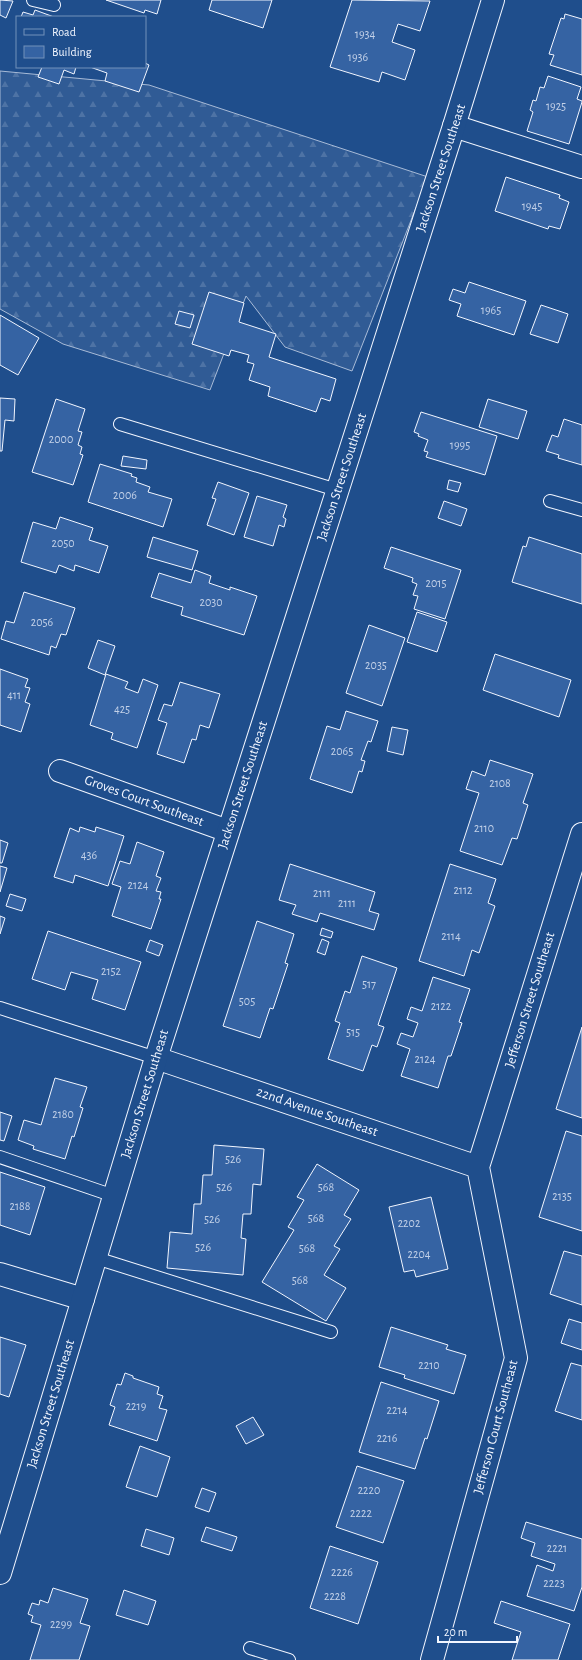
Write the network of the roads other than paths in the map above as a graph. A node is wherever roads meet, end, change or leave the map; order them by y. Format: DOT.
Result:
graph roads {
  1 [pos="33,0"];
  2 [pos="493,0"];
  3 [pos="54,5"];
  4 [pos="454,126"];
  5 [pos="582,167"];
  6 [pos="120,424"];
  7 [pos="337,490"];
  8 [pos="550,501"];
  9 [pos="582,510"];
  10 [pos="60,771"];
  11 [pos="228,831"];
  12 [pos="582,834"];
  13 [pos="0,1008"];
  14 [pos="156,1058"];
  15 [pos="0,1157"];
  16 [pos="478,1167"];
  17 [pos="114,1196"];
  18 [pos="96,1258"];
  19 [pos="0,1274"];
  20 [pos="83,1299"];
  21 [pos="330,1332"];
  22 [pos="0,1573"];
  23 [pos="250,1648"];
  24 [pos="288,1660"];
  25 [pos="432,1660"];
  1 -- 3 [label="lane"];
  2 -- 4 [label="street, Jackson Street Southeast"];
  4 -- 5 [label="street"];
  4 -- 7 [label="street, Jackson Street Southeast"];
  6 -- 7 [label="lane"];
  7 -- 11 [label="street, Jackson Street Southeast"];
  8 -- 9 [label="lane"];
  10 -- 11 [label="street, Groves Court Southeast"];
  11 -- 14 [label="street, Jackson Street Southeast"];
  12 -- 16 [label="street, Jefferson Street Southeast"];
  13 -- 14 [label="lane"];
  14 -- 16 [label="street, 22nd Avenue Southeast"];
  14 -- 17 [label="street, Jackson Street Southeast"];
  15 -- 17 [label="lane"];
  16 -- 25 [label="street, Jefferson Court Southeast"];
  17 -- 18 [label="street, Jackson Street Southeast"];
  18 -- 20 [label="street, Jackson Street Southeast"];
  18 -- 21 [label="lane"];
  19 -- 20 [label="street"];
  20 -- 22 [label="street, Jackson Street Southeast"];
  23 -- 24 [label="lane"];
}
